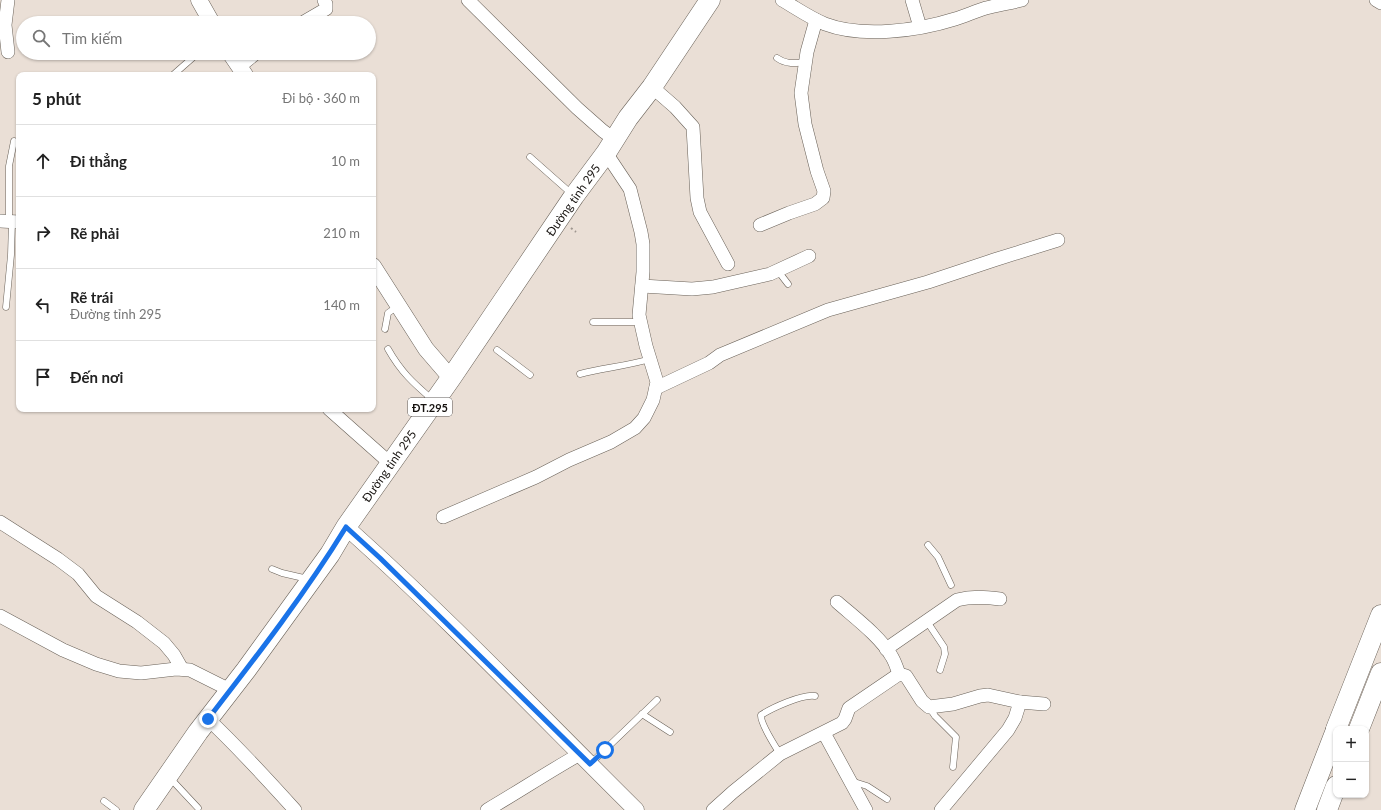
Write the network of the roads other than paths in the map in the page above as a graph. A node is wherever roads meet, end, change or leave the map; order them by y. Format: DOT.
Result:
graph roads {
  1 [pos="8,0"];
  2 [pos="199,0"];
  3 [pos="324,0"];
  4 [pos="468,0"];
  5 [pos="710,0"];
  6 [pos="782,0"];
  7 [pos="912,0"];
  8 [pos="1022,0"];
  9 [pos="1376,0"];
  10 [pos="1381,3"];
  11 [pos="985,4"];
  12 [pos="208,16"];
  13 [pos="314,16"];
  14 [pos="816,20"];
  15 [pos="920,27"];
  16 [pos="8,52"];
  17 [pos="777,58"];
  18 [pos="190,60"];
  19 [pos="235,60"];
  20 [pos="251,60"];
  21 [pos="806,62"];
  22 [pos="242,71"];
  23 [pos="176,72"];
  24 [pos="652,86"];
  25 [pos="14,141"];
  26 [pos="610,146"];
  27 [pos="530,157"];
  28 [pos="574,196"];
  29 [pos="10,222"];
  30 [pos="760,225"];
  31 [pos="1058,240"];
  32 [pos="808,256"];
  33 [pos="728,264"];
  34 [pos="778,271"];
  35 [pos="376,275"];
  36 [pos="788,284"];
  37 [pos="642,286"];
  38 [pos="398,306"];
  39 [pos="6,307"];
  40 [pos="593,322"];
  41 [pos="640,322"];
  42 [pos="385,329"];
  43 [pos="388,350"];
  44 [pos="497,350"];
  45 [pos="650,359"];
  46 [pos="580,374"];
  47 [pos="530,376"];
  48 [pos="450,378"];
  49 [pos="656,388"];
  50 [pos="434,401"];
  51 [pos="332,412"];
  52 [pos="390,464"];
  53 [pos="443,517"];
  54 [pos="0,522"];
  55 [pos="346,527"];
  56 [pos="928,545"];
  57 [pos="272,569"];
  58 [pos="311,579"];
  59 [pos="951,585"];
  60 [pos="1000,599"];
  61 [pos="837,602"];
  62 [pos="1381,615"];
  63 [pos="0,616"];
  64 [pos="926,620"];
  65 [pos="886,649"];
  66 [pos="182,669"];
  67 [pos="940,670"];
  68 [pos="1381,673"];
  69 [pos="899,674"];
  70 [pos="230,690"];
  71 [pos="815,696"];
  72 [pos="657,700"];
  73 [pos="1020,702"];
  74 [pos="1044,704"];
  75 [pos="929,707"];
  76 [pos="642,714"];
  77 [pos="208,719"];
  78 [pos="1338,726"];
  79 [pos="1360,726"];
  80 [pos="670,732"];
  81 [pos="824,733"];
  82 [pos="1333,738"];
  83 [pos="780,754"];
  84 [pos="585,759"];
  85 [pos="953,767"];
  86 [pos="168,776"];
  87 [pos="850,781"];
  88 [pos="1333,794"];
  89 [pos="887,799"];
  90 [pos="104,801"];
  91 [pos="198,808"];
  92 [pos="116,810"];
  93 [pos="144,810"];
  94 [pos="295,810"];
  95 [pos="487,810"];
  96 [pos="636,810"];
  97 [pos="713,810"];
  98 [pos="866,810"];
  99 [pos="941,810"];
  100 [pos="1305,810"];
  101 [pos="1327,810"];
  1 -- 16 [label="street"];
  2 -- 12 [label="street"];
  3 -- 13 [label="street"];
  4 -- 26 [label="street"];
  5 -- 24 [label="main road, Đường tỉnh 295 / ĐT.295"];
  6 -- 14 [label="street"];
  7 -- 15 [label="street"];
  8 -- 11 [label="street"];
  9 -- 10 [label="street"];
  11 -- 15 [label="street"];
  14 -- 15 [label="street"];
  14 -- 21 [label="street"];
  17 -- 21 [label="lane"];
  18 -- 23 [label="lane"];
  19 -- 22 [label="street"];
  20 -- 22 [label="street"];
  21 -- 30 [label="street"];
  24 -- 26 [label="main road, Đường tỉnh 295 / ĐT.295"];
  24 -- 33 [label="street"];
  25 -- 29 [label="lane"];
  26 -- 28 [label="main road, Đường tỉnh 295 / ĐT.295"];
  26 -- 37 [label="street"];
  27 -- 28 [label="lane"];
  28 -- 48 [label="main road, Đường tỉnh 295 / ĐT.295"];
  29 -- 39 [label="lane"];
  31 -- 49 [label="street"];
  32 -- 34 [label="street"];
  34 -- 36 [label="lane"];
  34 -- 37 [label="street"];
  35 -- 38 [label="street"];
  37 -- 41 [label="street"];
  38 -- 42 [label="lane"];
  38 -- 48 [label="street"];
  40 -- 41 [label="lane"];
  41 -- 45 [label="street"];
  43 -- 50 [label="lane"];
  44 -- 47 [label="lane"];
  45 -- 46 [label="lane"];
  45 -- 49 [label="street"];
  48 -- 50 [label="main road, Đường tỉnh 295 / ĐT.295"];
  49 -- 53 [label="street"];
  50 -- 52 [label="main road, Đường tỉnh 295 / ĐT.295"];
  51 -- 52 [label="street"];
  52 -- 55 [label="main road, Đường tỉnh 295 / ĐT.295"];
  54 -- 66 [label="street"];
  55 -- 58 [label="main road, Đường tỉnh 295 / ĐT.295"];
  55 -- 84 [label="street"];
  56 -- 59 [label="lane"];
  57 -- 58 [label="lane"];
  58 -- 70 [label="main road, Đường tỉnh 295 / ĐT.295"];
  60 -- 64 [label="street"];
  61 -- 65 [label="street"];
  62 -- 78 [label="main road"];
  63 -- 66 [label="street"];
  64 -- 65 [label="street"];
  64 -- 67 [label="lane"];
  65 -- 69 [label="street"];
  66 -- 70 [label="street"];
  68 -- 79 [label="main road"];
  69 -- 75 [label="street"];
  69 -- 81 [label="street"];
  70 -- 77 [label="main road, Đường tỉnh 295 / ĐT.295"];
  71 -- 83 [label="lane"];
  72 -- 76 [label="lane"];
  73 -- 74 [label="street"];
  73 -- 75 [label="street"];
  73 -- 99 [label="street"];
  75 -- 85 [label="lane"];
  76 -- 80 [label="lane"];
  76 -- 84 [label="lane"];
  77 -- 86 [label="main road, Đường tỉnh 295 / ĐT.295"];
  77 -- 94 [label="street"];
  81 -- 83 [label="street"];
  81 -- 87 [label="street"];
  82 -- 100 [label="main road"];
  83 -- 97 [label="street"];
  84 -- 95 [label="street"];
  84 -- 96 [label="street"];
  86 -- 91 [label="lane"];
  86 -- 93 [label="main road, Đường tỉnh 295 / ĐT.295"];
  87 -- 89 [label="lane"];
  87 -- 98 [label="street"];
  88 -- 101 [label="main road"];
  90 -- 92 [label="lane"];
}
